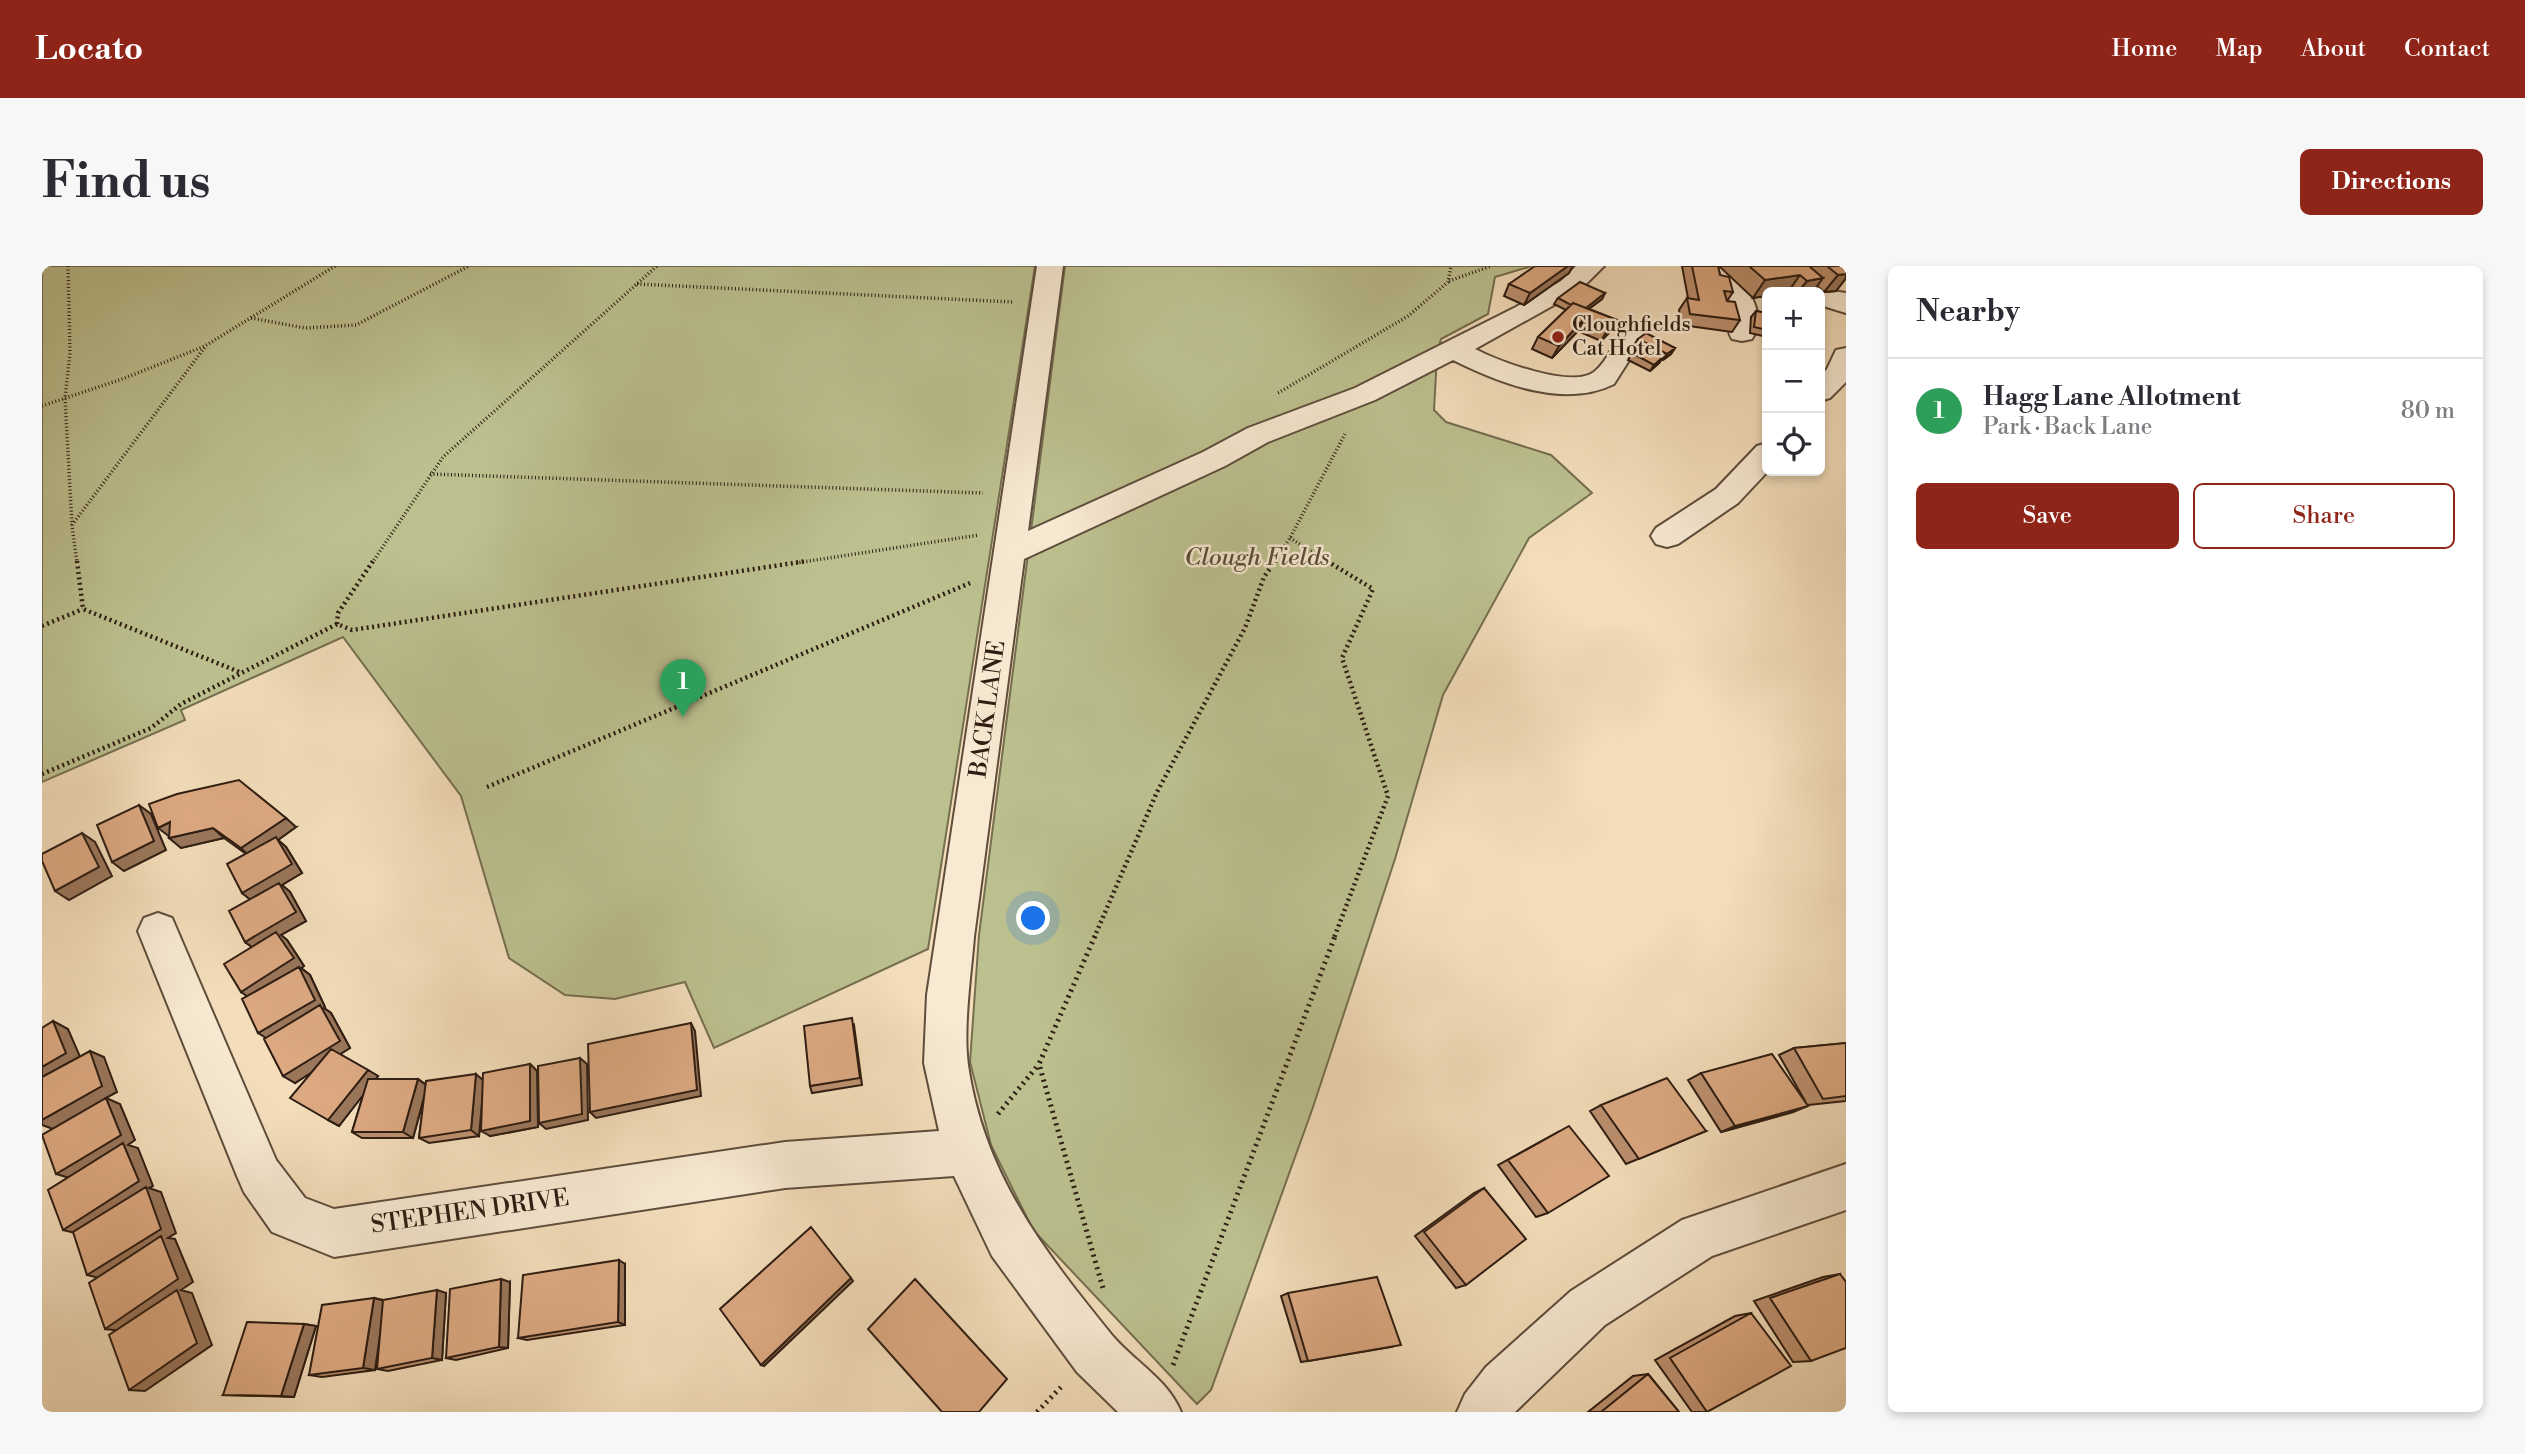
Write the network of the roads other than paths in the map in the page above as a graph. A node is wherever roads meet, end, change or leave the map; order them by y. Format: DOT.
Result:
graph roads {
  1 [pos="1050,266"];
  2 [pos="1591,266"];
  3 [pos="1711,266"];
  4 [pos="1741,298"];
  5 [pos="1825,298"];
  6 [pos="1762,304"];
  7 [pos="1846,305"];
  8 [pos="1634,332"];
  9 [pos="1742,333"];
  10 [pos="1452,349"];
  11 [pos="1846,356"];
  12 [pos="1825,387"];
  13 [pos="1762,458"];
  14 [pos="1667,536"];
  15 [pos="1011,549"];
  16 [pos="158,931"];
  17 [pos="966,1152"];
  18 [pos="1846,1186"];
  19 [pos="1162,1393"];
  20 [pos="1483,1412"];
  1 -- 15 [label="street, BACK LANE"];
  2 -- 10 [label="street"];
  3 -- 4 [label="street"];
  4 -- 6 [label="street"];
  4 -- 9 [label="street"];
  5 -- 7 [label="street"];
  8 -- 10 [label="street"];
  10 -- 15 [label="street"];
  11 -- 12 [label="street"];
  13 -- 14 [label="street"];
  15 -- 17 [label="street, BACK LANE"];
  16 -- 17 [label="street, STEPHEN DRIVE"];
  17 -- 19 [label="street, BACK LANE"];
  18 -- 20 [label="street"];
}
